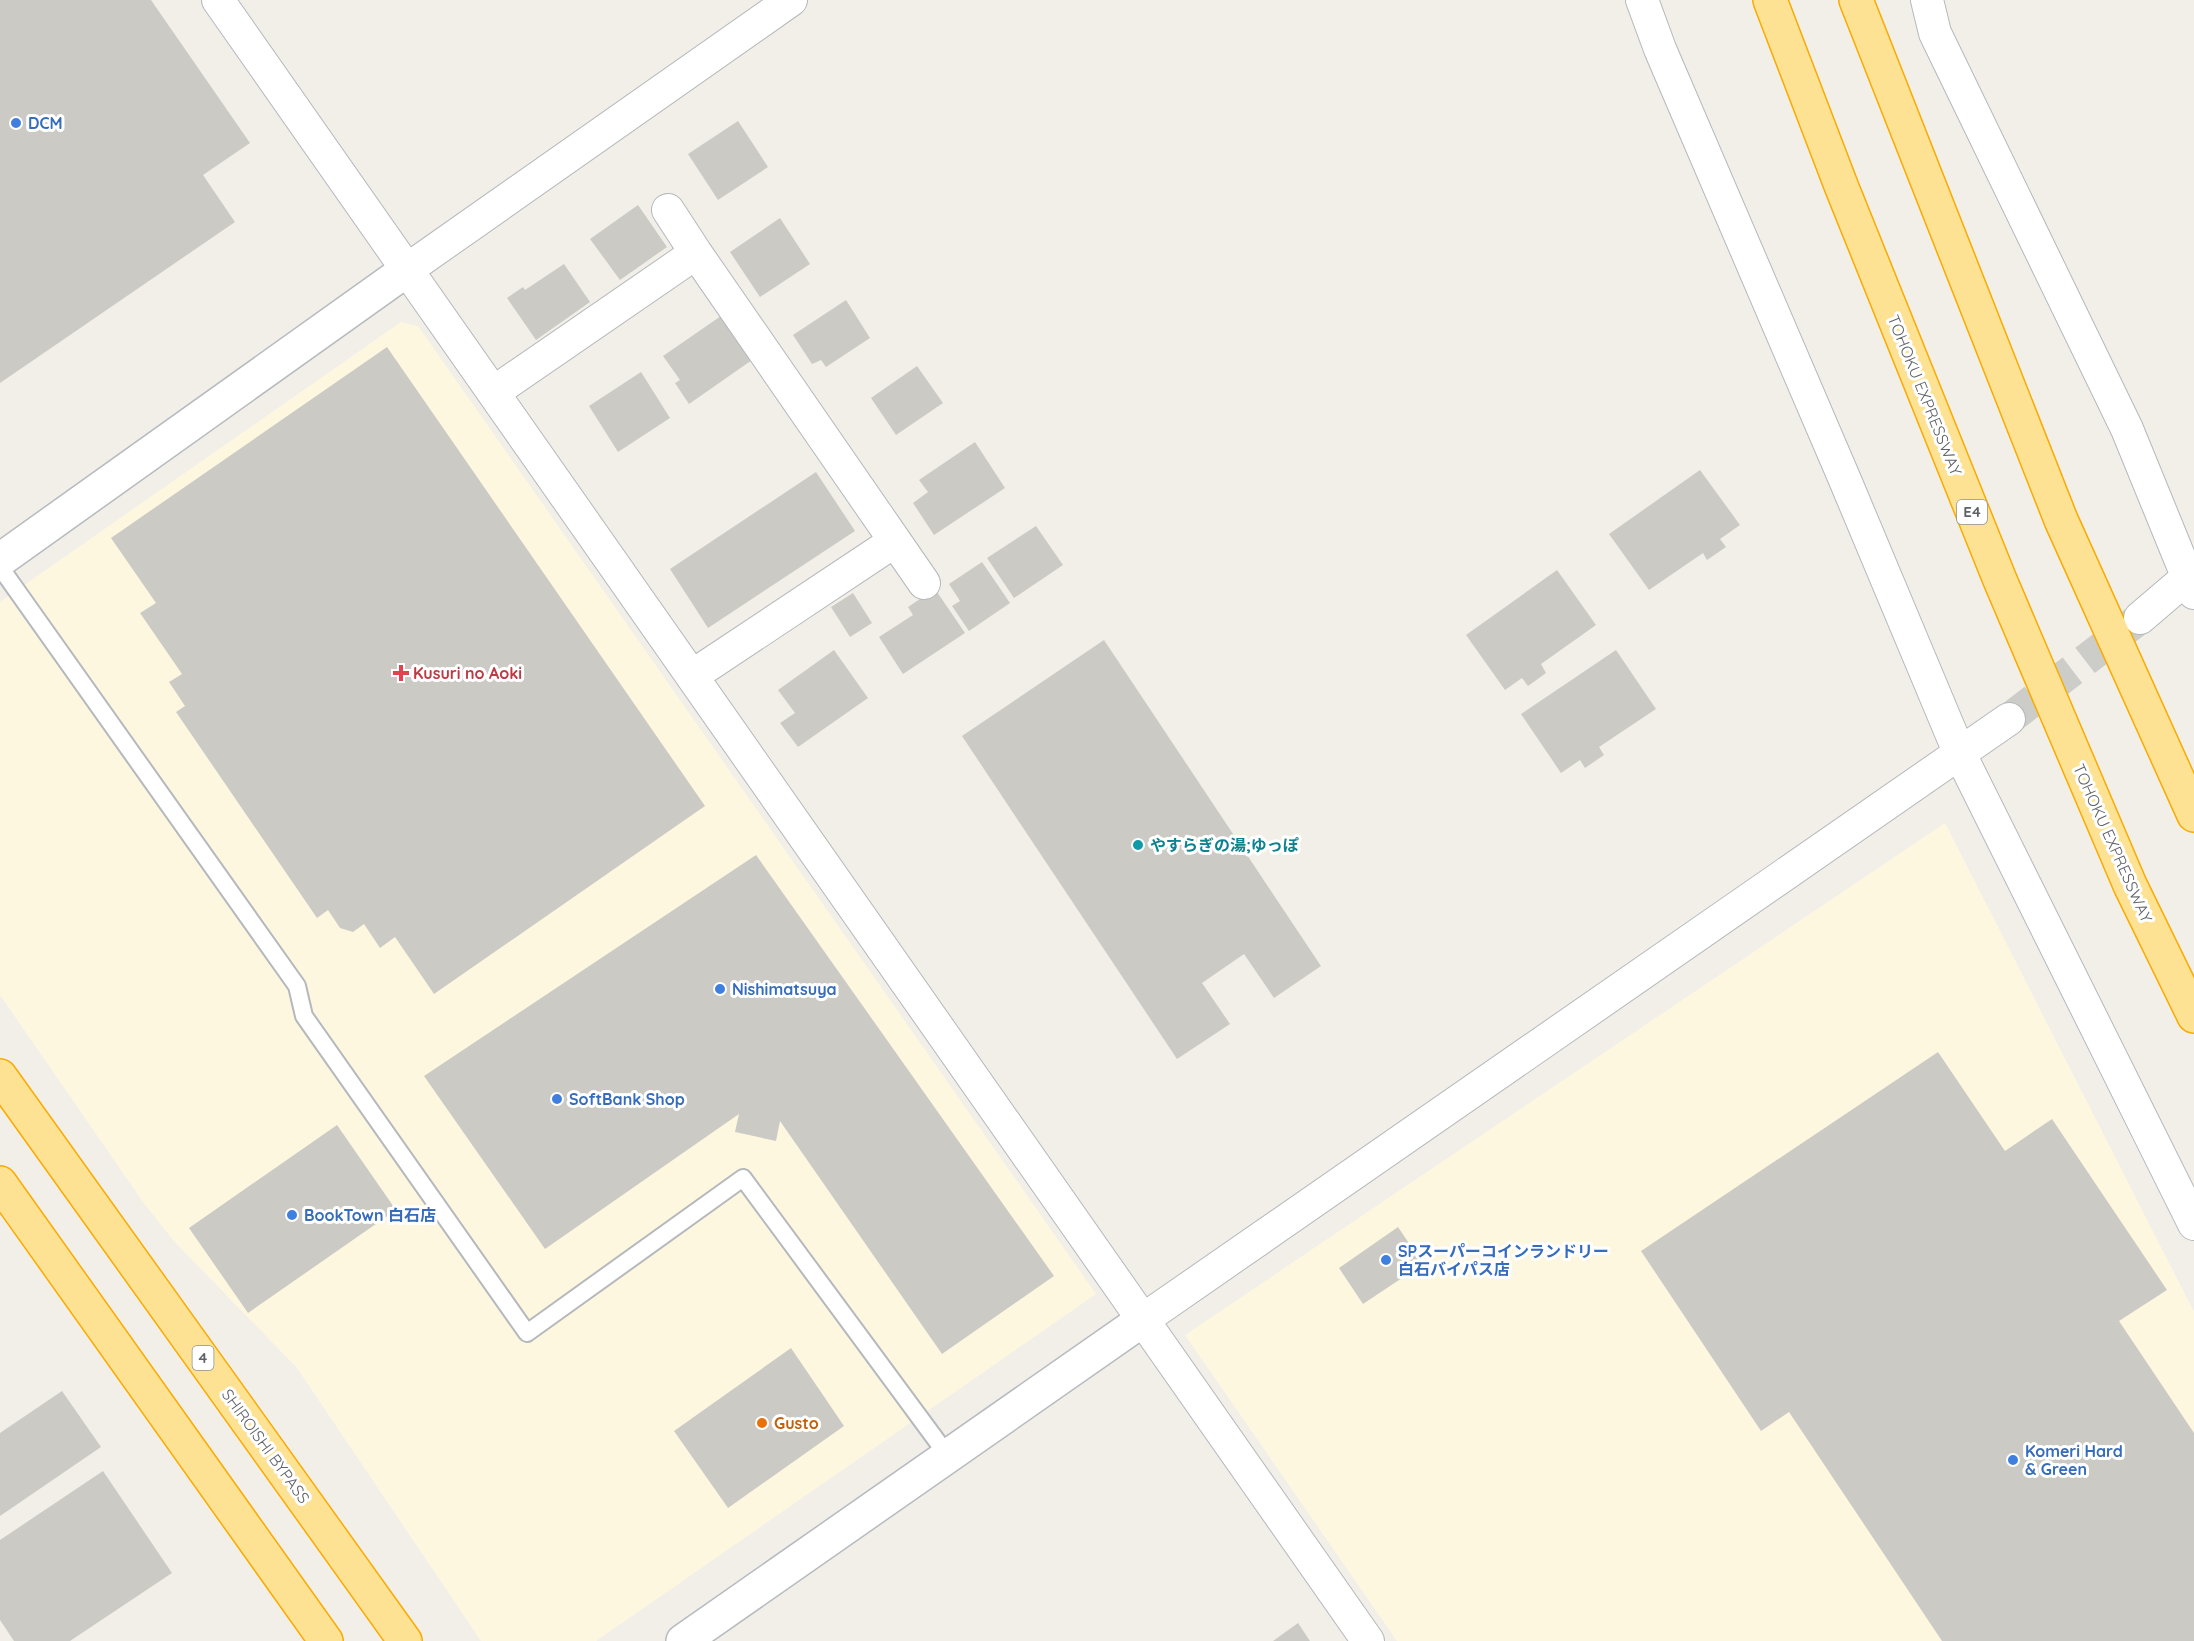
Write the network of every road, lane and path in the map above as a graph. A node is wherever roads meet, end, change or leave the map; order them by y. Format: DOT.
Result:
graph roads {
  1 [pos="218,0"];
  2 [pos="791,0"];
  3 [pos="1642,0"];
  4 [pos="1770,0"];
  5 [pos="1856,0"];
  6 [pos="1927,0"];
  7 [pos="668,210"];
  8 [pos="696,253"];
  9 [pos="408,269"];
  10 [pos="494,392"];
  11 [pos="896,541"];
  12 [pos="0,560"];
  13 [pos="0,567"];
  14 [pos="2192,581"];
  15 [pos="924,583"];
  16 [pos="2140,618"];
  17 [pos="692,676"];
  18 [pos="2009,718"];
  19 [pos="1959,752"];
  20 [pos="2194,815"];
  21 [pos="2194,1016"];
  22 [pos="0,1076"];
  23 [pos="0,1183"];
  24 [pos="2194,1224"];
  25 [pos="1144,1319"];
  26 [pos="948,1456"];
  27 [pos="326,1641"];
  28 [pos="405,1641"];
  29 [pos="683,1641"];
  30 [pos="1368,1641"];
  1 -- 9 [label="street"];
  2 -- 9 [label="street"];
  3 -- 19 [label="street"];
  4 -- 21 [label="highway, TOHOKU EXPRESSWAY / E4"];
  5 -- 20 [label="highway"];
  6 -- 14 [label="street"];
  7 -- 8 [label="street"];
  8 -- 10 [label="street"];
  8 -- 11 [label="street"];
  9 -- 10 [label="street"];
  9 -- 12 [label="street"];
  10 -- 17 [label="street"];
  11 -- 15 [label="street"];
  11 -- 17 [label="street"];
  13 -- 26 [label="lane"];
  14 -- 16 [label="street"];
  17 -- 25 [label="street"];
  18 -- 19 [label="street"];
  19 -- 24 [label="street"];
  19 -- 25 [label="street"];
  22 -- 28 [label="highway, SHIROISHI BYPASS / 4"];
  23 -- 27 [label="highway"];
  25 -- 26 [label="street"];
  25 -- 30 [label="street"];
  26 -- 29 [label="street"];
}
